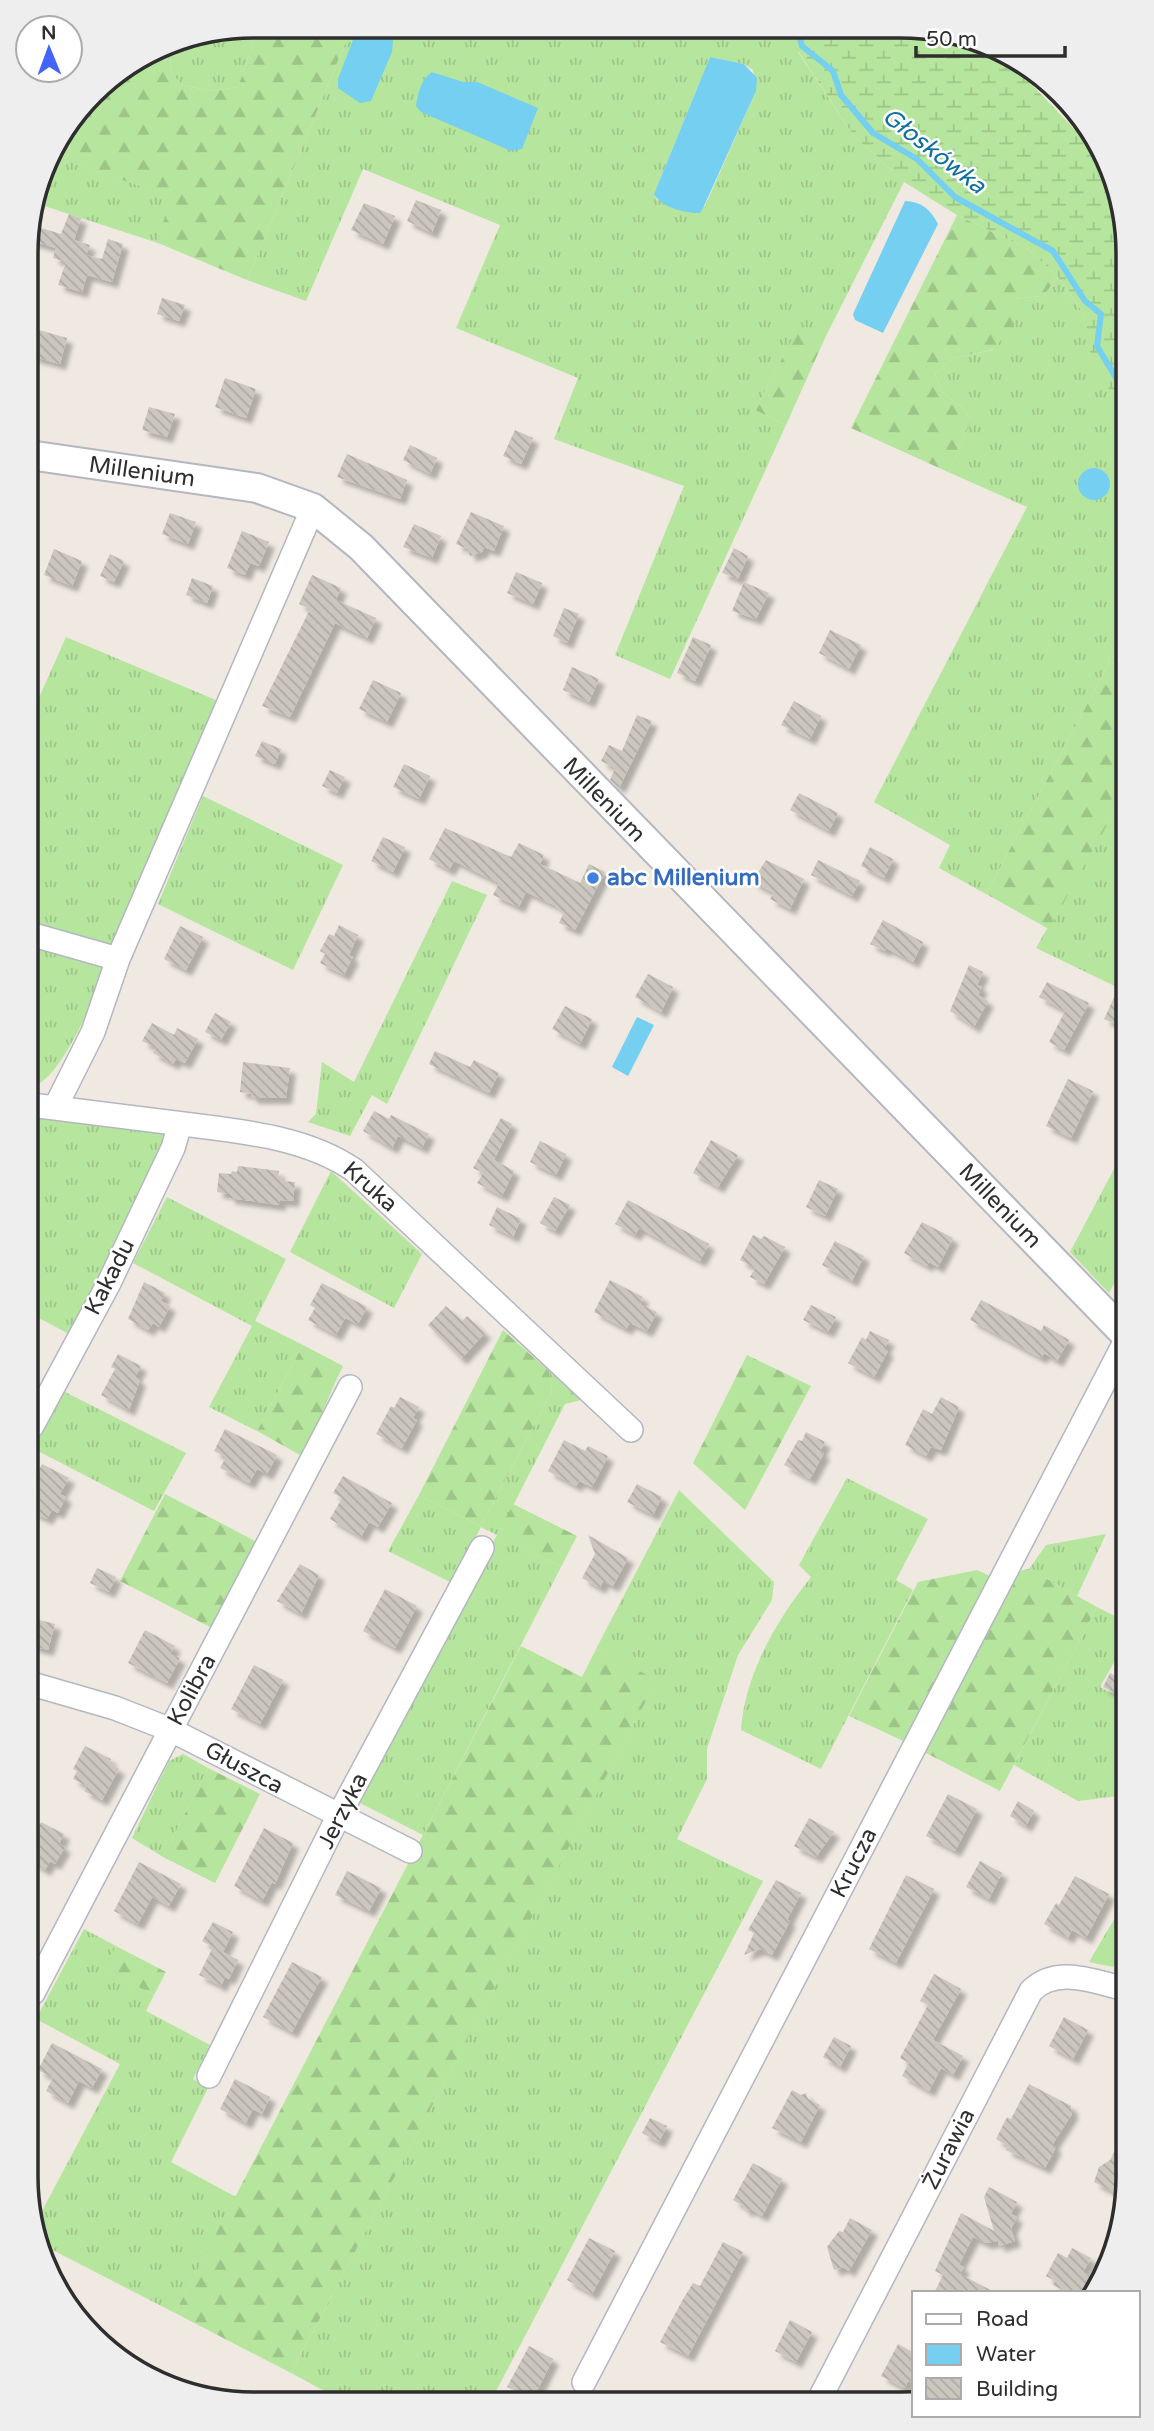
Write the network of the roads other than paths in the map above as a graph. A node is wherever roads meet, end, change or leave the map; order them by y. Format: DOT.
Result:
graph roads {
  1 [pos="39,456"];
  2 [pos="313,508"];
  3 [pos="39,936"];
  4 [pos="118,959"];
  5 [pos="39,1106"];
  6 [pos="55,1108"];
  7 [pos="180,1124"];
  8 [pos="1115,1324"];
  9 [pos="1115,1360"];
  10 [pos="350,1387"];
  11 [pos="38,1414"];
  12 [pos="631,1430"];
  13 [pos="482,1548"];
  14 [pos="38,1686"];
  15 [pos="171,1730"];
  16 [pos="338,1817"];
  17 [pos="410,1851"];
  18 [pos="38,1983"];
  19 [pos="1115,1987"];
  20 [pos="209,2076"];
  21 [pos="584,2382"];
  22 [pos="823,2392"];
  1 -- 2 [label="street, Millenium"];
  2 -- 4 [label="street"];
  2 -- 8 [label="street, Millenium"];
  3 -- 4 [label="street"];
  4 -- 6 [label="street"];
  5 -- 6 [label="street, Kruka"];
  6 -- 7 [label="street, Kruka"];
  7 -- 11 [label="street, Kakadu"];
  7 -- 12 [label="street, Kruka"];
  9 -- 21 [label="street, Krucza"];
  10 -- 15 [label="street, Kolibra"];
  13 -- 16 [label="street, Jerzyka"];
  14 -- 15 [label="street, Głuszca"];
  15 -- 16 [label="street, Głuszca"];
  15 -- 18 [label="street, Kolibra"];
  16 -- 17 [label="street, Głuszca"];
  16 -- 20 [label="street, Jerzyka"];
  19 -- 22 [label="street, Żurawia"];
}
